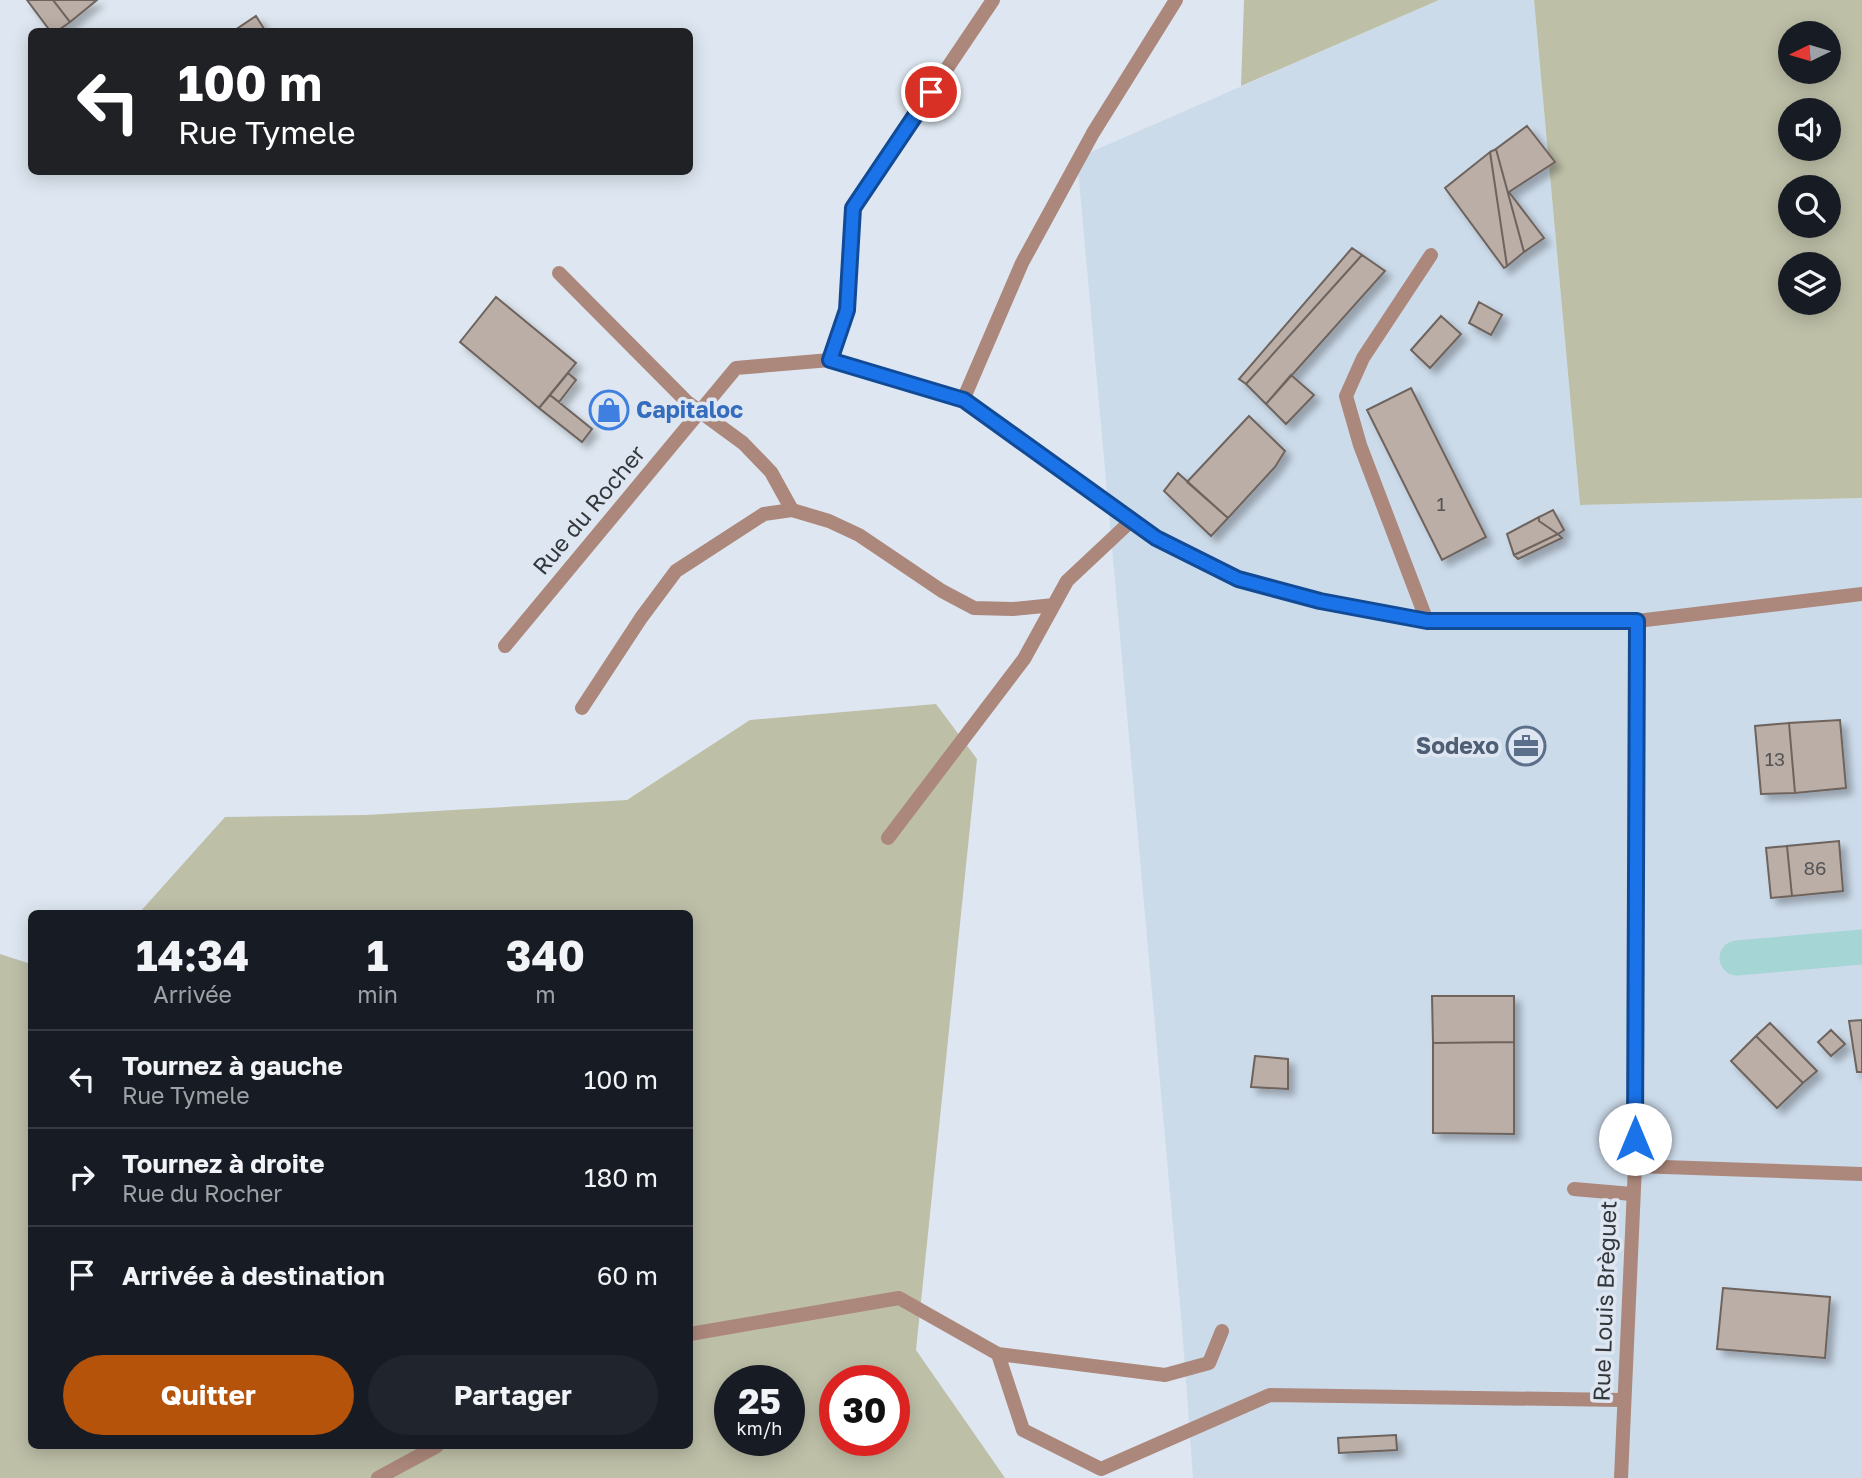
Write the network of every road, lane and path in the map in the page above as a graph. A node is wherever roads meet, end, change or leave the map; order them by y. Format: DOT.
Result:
graph roads {
  1 [pos="993,0"];
  2 [pos="1176,0"];
  3 [pos="1431,255"];
  4 [pos="559,273"];
  5 [pos="830,360"];
  6 [pos="964,400"];
  7 [pos="700,412"];
  8 [pos="792,510"];
  9 [pos="1132,520"];
  10 [pos="1862,594"];
  11 [pos="1054,605"];
  12 [pos="1427,621"];
  13 [pos="1637,621"];
  14 [pos="505,646"];
  15 [pos="582,708"];
  16 [pos="888,838"];
  17 [pos="1635,1166"];
  18 [pos="1862,1174"];
  19 [pos="1574,1189"];
  20 [pos="1632,1195"];
  21 [pos="1222,1331"];
  22 [pos="693,1333"];
  23 [pos="998,1354"];
  24 [pos="1623,1401"];
  25 [pos="432,1449"];
  26 [pos="378,1478"];
  27 [pos="1621,1478"];
  1 -- 5 [label="street"];
  2 -- 6 [label="street"];
  3 -- 12 [label="street"];
  4 -- 7 [label="street"];
  5 -- 6 [label="street"];
  5 -- 7 [label="street, Rue du Rocher"];
  6 -- 9 [label="street"];
  7 -- 8 [label="street"];
  7 -- 14 [label="street, Rue du Rocher"];
  8 -- 11 [label="street"];
  8 -- 15 [label="street"];
  9 -- 11 [label="street"];
  9 -- 12 [label="street"];
  10 -- 13 [label="street"];
  11 -- 16 [label="street"];
  12 -- 13 [label="street"];
  13 -- 17 [label="street, Rue Louis Brèguet"];
  17 -- 18 [label="street"];
  17 -- 20 [label="street, Rue Louis Brèguet"];
  19 -- 20 [label="street"];
  20 -- 24 [label="street, Rue Louis Brèguet"];
  21 -- 23 [label="street"];
  22 -- 23 [label="street"];
  23 -- 24 [label="street"];
  24 -- 27 [label="street, Rue Louis Brèguet"];
  25 -- 26 [label="street"];
}
